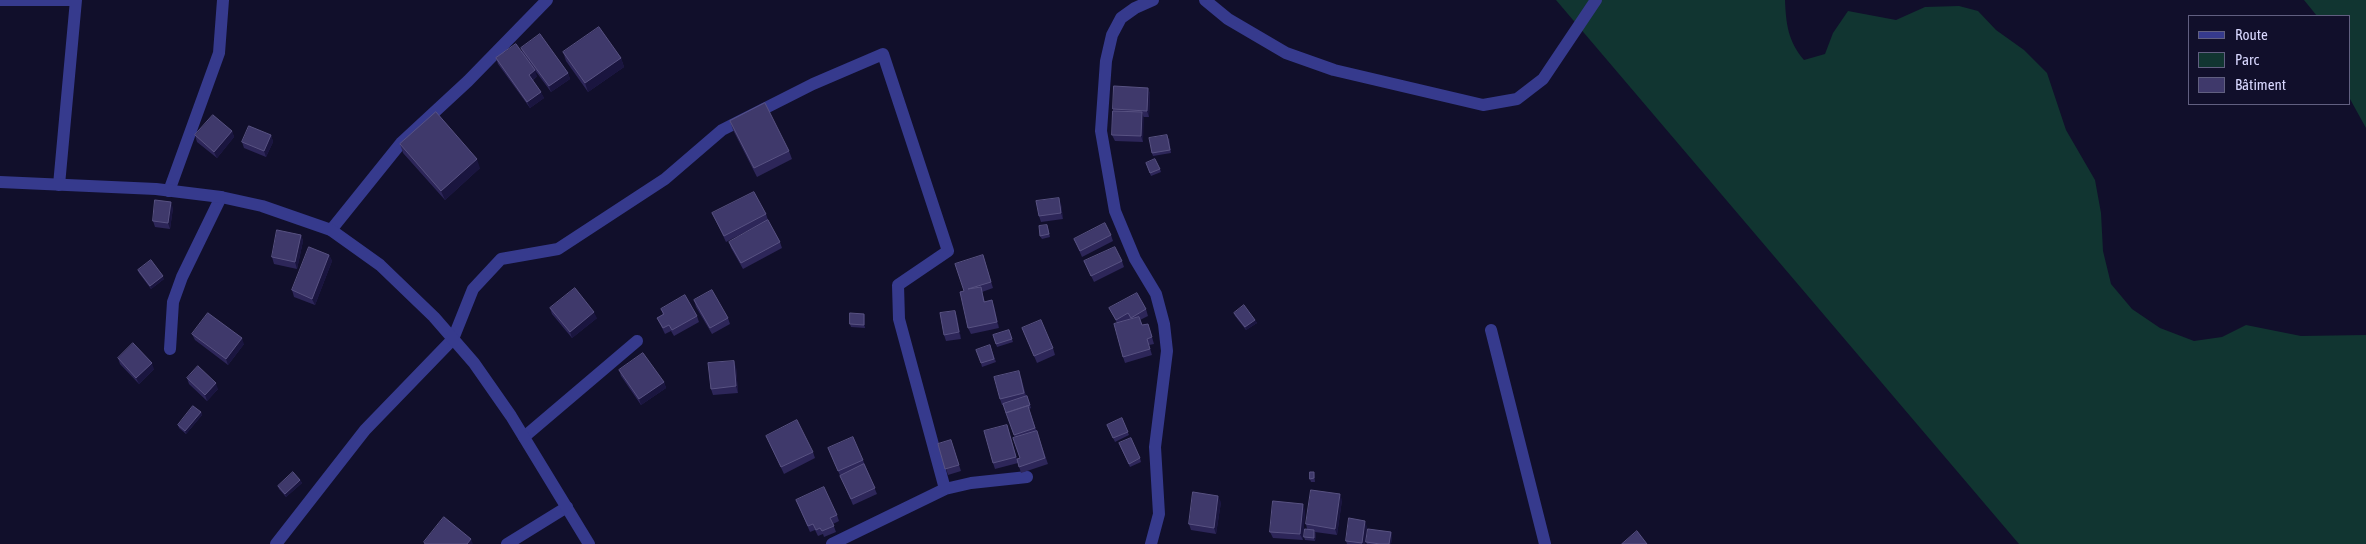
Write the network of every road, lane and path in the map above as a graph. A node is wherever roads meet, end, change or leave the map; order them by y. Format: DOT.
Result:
graph roads {
  1 [pos="0,0"];
  2 [pos="223,0"];
  3 [pos="546,0"];
  4 [pos="1153,0"];
  5 [pos="1205,0"];
  6 [pos="1596,0"];
  7 [pos="0,182"];
  8 [pos="59,185"];
  9 [pos="169,191"];
  10 [pos="221,197"];
  11 [pos="331,230"];
  12 [pos="1491,330"];
  13 [pos="453,339"];
  14 [pos="637,341"];
  15 [pos="170,349"];
  16 [pos="524,437"];
  17 [pos="1027,477"];
  18 [pos="945,489"];
  19 [pos="567,507"];
  20 [pos="276,544"];
  21 [pos="507,544"];
  22 [pos="589,544"];
  23 [pos="832,544"];
  24 [pos="1152,544"];
  25 [pos="1544,544"];
  1 -- 8 [label="street"];
  2 -- 9 [label="street"];
  3 -- 11 [label="street"];
  4 -- 24 [label="street"];
  5 -- 6 [label="street"];
  7 -- 8 [label="street"];
  8 -- 9 [label="street"];
  9 -- 10 [label="street"];
  10 -- 11 [label="street"];
  10 -- 15 [label="street"];
  11 -- 13 [label="street"];
  12 -- 25 [label="street"];
  13 -- 16 [label="street"];
  13 -- 18 [label="street"];
  13 -- 20 [label="street"];
  14 -- 16 [label="street"];
  16 -- 19 [label="street"];
  17 -- 18 [label="street"];
  18 -- 23 [label="street"];
  19 -- 21 [label="street"];
  19 -- 22 [label="street"];
}
